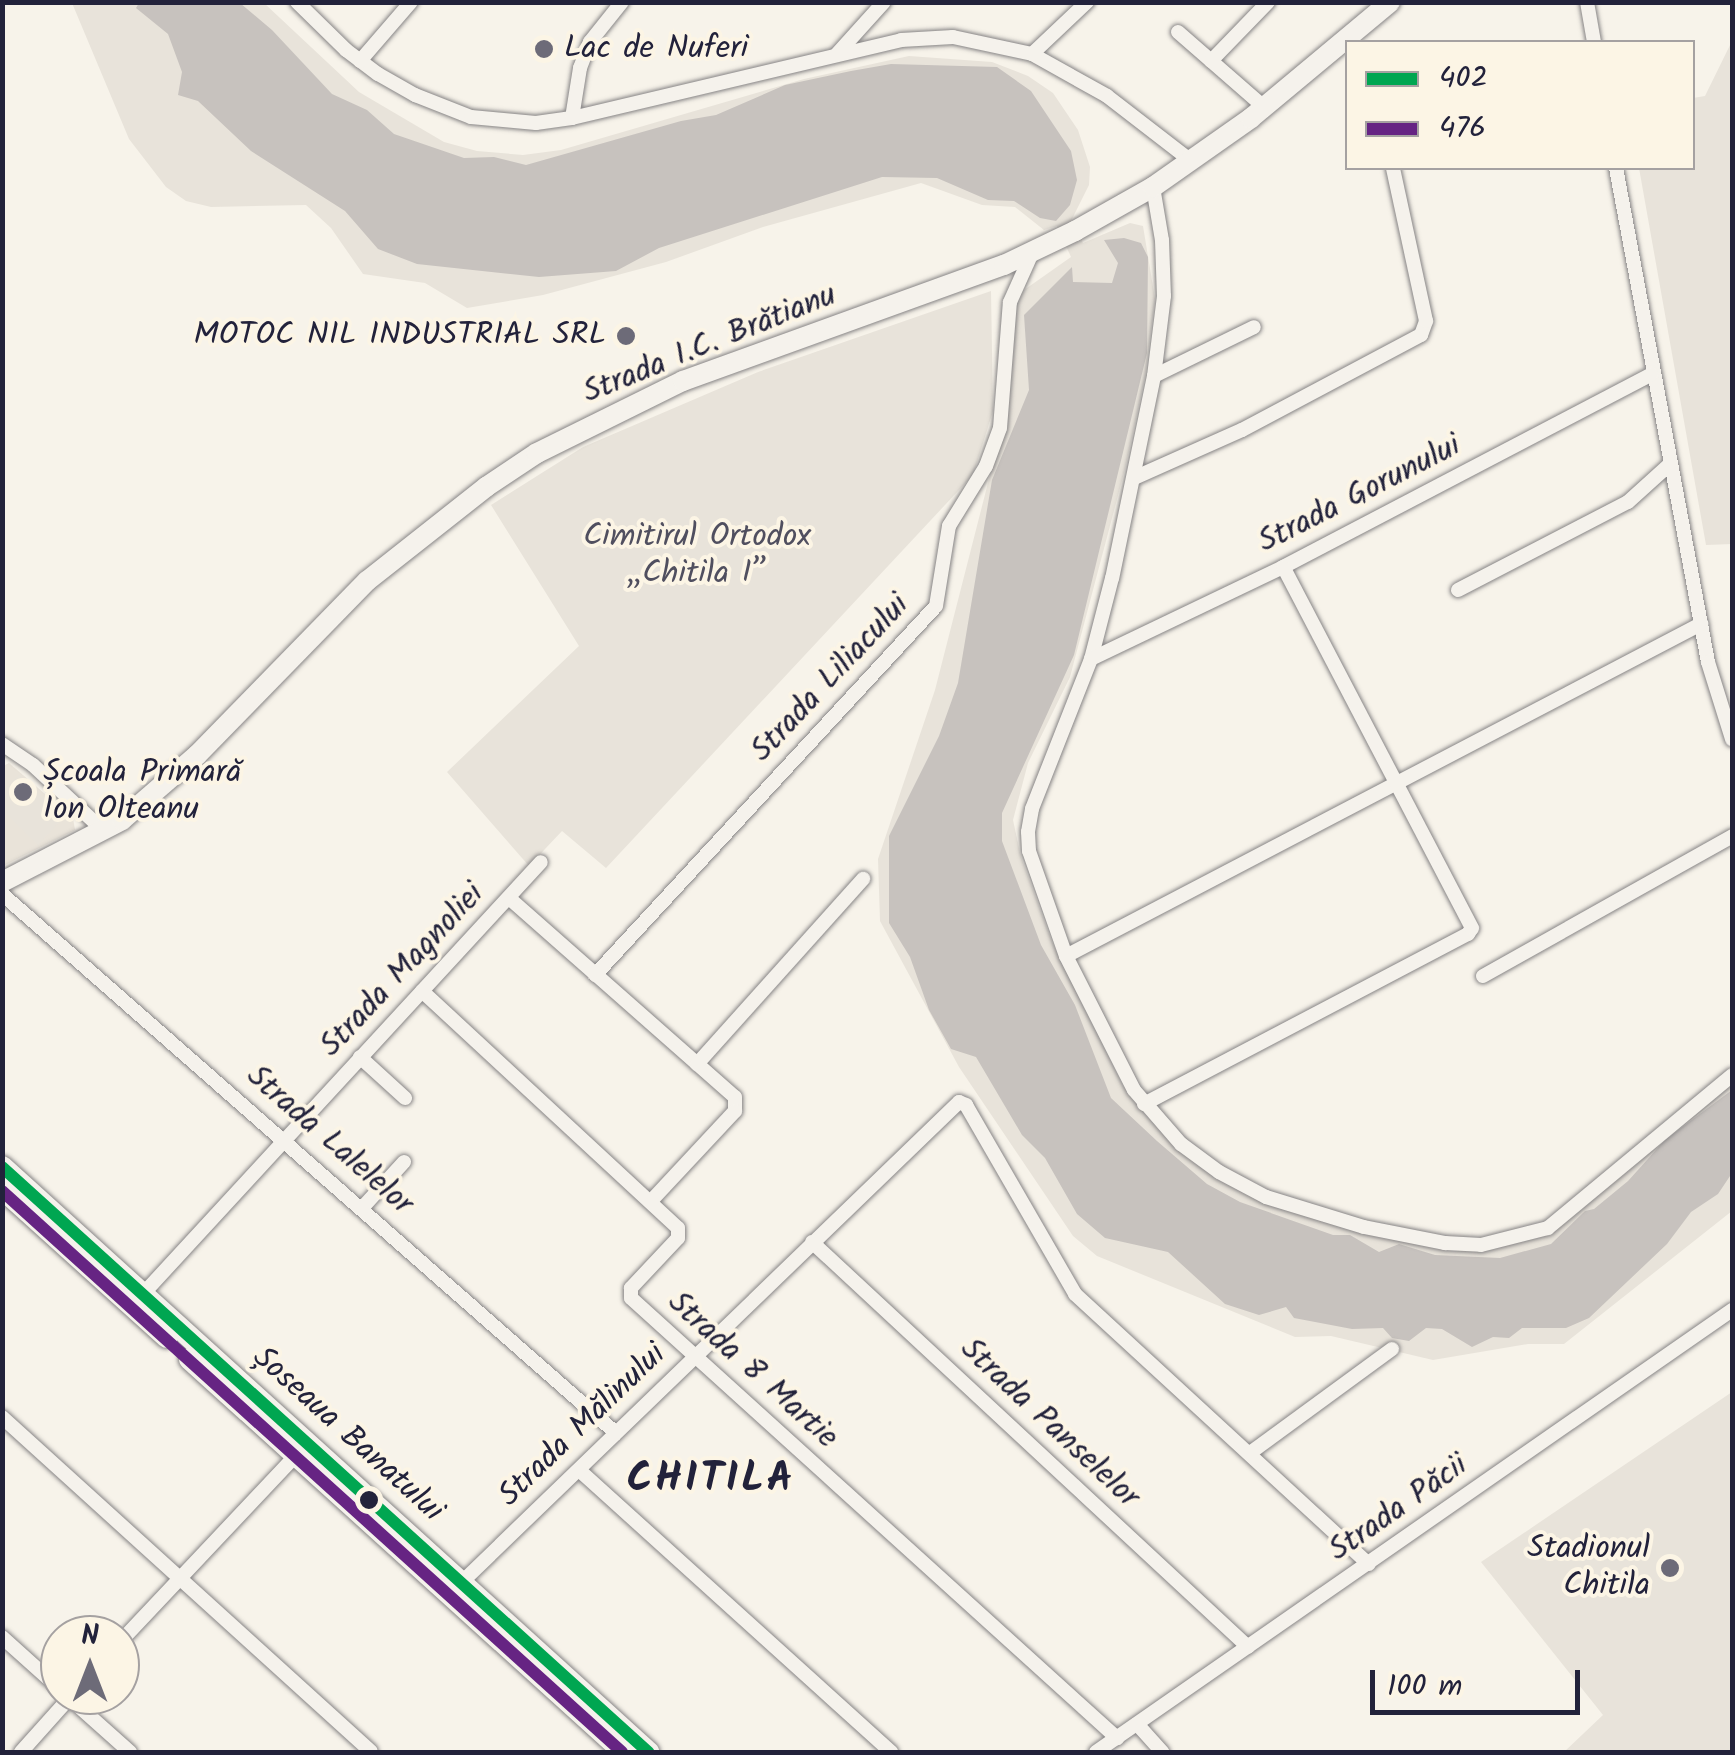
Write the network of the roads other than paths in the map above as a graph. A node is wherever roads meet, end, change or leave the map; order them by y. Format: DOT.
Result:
graph roads {
  1 [pos="297,2"];
  2 [pos="411,2"];
  3 [pos="622,2"];
  4 [pos="884,2"];
  5 [pos="1087,2"];
  6 [pos="1268,2"];
  7 [pos="1587,2"];
  8 [pos="1382,5"];
  9 [pos="1178,32"];
  10 [pos="1366,35"];
  11 [pos="1594,40"];
  12 [pos="1345,50"];
  13 [pos="836,54"];
  14 [pos="1032,54"];
  15 [pos="360,61"];
  16 [pos="1211,61"];
  17 [pos="1264,108"];
  18 [pos="572,118"];
  19 [pos="1192,161"];
  20 [pos="1393,170"];
  21 [pos="1616,170"];
  22 [pos="1153,187"];
  23 [pos="1032,253"];
  24 [pos="1254,327"];
  25 [pos="1652,374"];
  26 [pos="1154,376"];
  27 [pos="1670,464"];
  28 [pos="1134,478"];
  29 [pos="1283,567"];
  30 [pos="1458,590"];
  31 [pos="1701,624"];
  32 [pos="1090,659"];
  33 [pos="1732,739"];
  34 [pos="2,744"];
  35 [pos="1395,782"];
  36 [pos="104,831"];
  37 [pos="1732,836"];
  38 [pos="541,862"];
  39 [pos="863,879"];
  40 [pos="2,882"];
  41 [pos="2,894"];
  42 [pos="509,898"];
  43 [pos="1066,956"];
  44 [pos="594,975"];
  45 [pos="1483,976"];
  46 [pos="422,991"];
  47 [pos="360,1057"];
  48 [pos="696,1064"];
  49 [pos="1732,1075"];
  50 [pos="405,1098"];
  51 [pos="1144,1104"];
  52 [pos="284,1139"];
  53 [pos="404,1162"];
  54 [pos="2,1166"];
  55 [pos="2,1188"];
  56 [pos="651,1202"];
  57 [pos="363,1207"];
  58 [pos="812,1242"];
  59 [pos="143,1294"];
  60 [pos="1732,1310"];
  61 [pos="1392,1348"];
  62 [pos="694,1356"];
  63 [pos="2,1417"];
  64 [pos="616,1433"];
  65 [pos="1250,1453"];
  66 [pos="296,1454"];
  67 [pos="578,1470"];
  68 [pos="1369,1564"];
  69 [pos="179,1578"];
  70 [pos="462,1582"];
  71 [pos="140,1620"];
  72 [pos="2,1638"];
  73 [pos="1248,1647"];
  74 [pos="40,1671"];
  75 [pos="50,1715"];
  76 [pos="90,1715"];
  77 [pos="1137,1724"];
  78 [pos="1117,1738"];
  79 [pos="21,1752"];
  80 [pos="130,1752"];
  81 [pos="371,1752"];
  82 [pos="624,1752"];
  83 [pos="648,1752"];
  84 [pos="892,1752"];
  85 [pos="1096,1752"];
  86 [pos="1162,1752"];
  1 -- 15 [label="street"];
  2 -- 15 [label="street"];
  3 -- 18 [label="street"];
  4 -- 13 [label="street"];
  5 -- 14 [label="street"];
  6 -- 16 [label="street"];
  7 -- 11 [label="street"];
  8 -- 10 [label="main road, Strada I.C. Brătianu"];
  9 -- 16 [label="street"];
  12 -- 17 [label="main road, Strada I.C. Brătianu"];
  13 -- 14 [label="street"];
  13 -- 18 [label="street"];
  14 -- 19 [label="street"];
  15 -- 18 [label="street"];
  16 -- 17 [label="street"];
  17 -- 19 [label="main road, Strada I.C. Brătianu"];
  19 -- 22 [label="main road, Strada I.C. Brătianu"];
  20 -- 28 [label="street"];
  21 -- 25 [label="street"];
  22 -- 23 [label="main road, Strada I.C. Brătianu"];
  22 -- 26 [label="street"];
  23 -- 36 [label="main road, Strada I.C. Brătianu"];
  23 -- 44 [label="street, Strada Liliacului"];
  24 -- 26 [label="street"];
  25 -- 27 [label="street"];
  25 -- 29 [label="street, Strada Gorunului"];
  26 -- 28 [label="street"];
  27 -- 30 [label="street"];
  27 -- 31 [label="street"];
  28 -- 32 [label="street"];
  29 -- 32 [label="street, Strada Gorunului"];
  29 -- 35 [label="street"];
  31 -- 33 [label="street"];
  31 -- 35 [label="street"];
  32 -- 43 [label="street"];
  34 -- 36 [label="street"];
  35 -- 43 [label="street"];
  35 -- 51 [label="street"];
  36 -- 40 [label="main road, Strada I.C. Brătianu"];
  37 -- 45 [label="street"];
  38 -- 42 [label="street, Strada Magnoliei"];
  39 -- 48 [label="street"];
  41 -- 52 [label="street, Strada Lalelelor"];
  42 -- 44 [label="street"];
  42 -- 46 [label="street, Strada Magnoliei"];
  43 -- 51 [label="street"];
  44 -- 48 [label="street"];
  46 -- 47 [label="street, Strada Magnoliei"];
  46 -- 56 [label="street, Strada 8 Martie"];
  47 -- 50 [label="street"];
  47 -- 52 [label="street, Strada Magnoliei"];
  48 -- 56 [label="street"];
  49 -- 51 [label="street"];
  52 -- 57 [label="street, Strada Lalelelor"];
  52 -- 59 [label="street, Strada Magnoliei"];
  53 -- 57 [label="street"];
  54 -- 59 [label="main road, Șoseaua Banatului"];
  55 -- 66 [label="main road, Șoseaua Banatului"];
  56 -- 62 [label="street, Strada 8 Martie"];
  57 -- 64 [label="street, Strada Lalelelor"];
  58 -- 62 [label="street, Strada Mălinului"];
  58 -- 65 [label="street, Strada Mălinului"];
  58 -- 73 [label="street, Strada Panselelor"];
  59 -- 70 [label="main road, Șoseaua Banatului"];
  60 -- 68 [label="street, Strada Păcii"];
  61 -- 65 [label="street"];
  62 -- 64 [label="street, Strada Mălinului"];
  62 -- 78 [label="street, Strada 8 Martie"];
  63 -- 69 [label="street"];
  64 -- 67 [label="street, Strada Mălinului"];
  65 -- 68 [label="street"];
  66 -- 69 [label="street"];
  66 -- 82 [label="main road, Șoseaua Banatului"];
  67 -- 70 [label="street, Strada Mălinului"];
  67 -- 84 [label="street"];
  68 -- 73 [label="street, Strada Păcii"];
  69 -- 71 [label="street"];
  69 -- 81 [label="street"];
  70 -- 83 [label="main road, Șoseaua Banatului"];
  72 -- 74 [label="street"];
  73 -- 77 [label="street, Strada Păcii"];
  75 -- 79 [label="street"];
  76 -- 80 [label="street"];
  77 -- 78 [label="street, Strada Păcii"];
  77 -- 86 [label="street"];
  78 -- 85 [label="street, Strada Păcii"];
}
